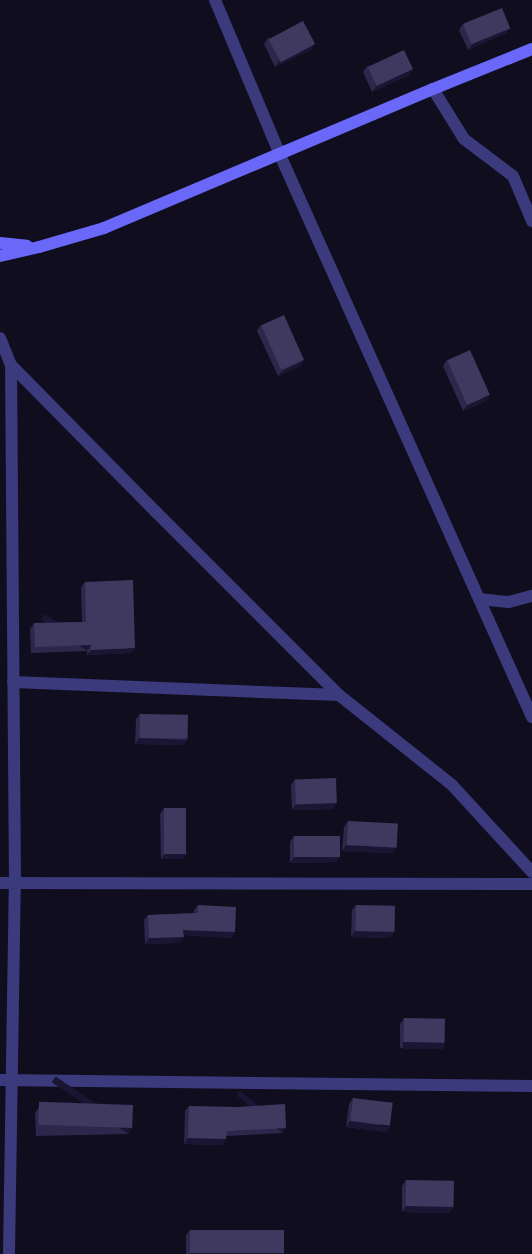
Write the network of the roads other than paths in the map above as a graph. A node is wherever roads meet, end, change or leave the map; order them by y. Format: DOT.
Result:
graph roads {
  1 [pos="215,0"];
  2 [pos="532,49"];
  3 [pos="433,89"];
  4 [pos="280,155"];
  5 [pos="532,221"];
  6 [pos="0,243"];
  7 [pos="39,247"];
  8 [pos="0,256"];
  9 [pos="0,338"];
  10 [pos="11,365"];
  11 [pos="532,596"];
  12 [pos="479,599"];
  13 [pos="13,682"];
  14 [pos="338,695"];
  15 [pos="532,717"];
  16 [pos="532,872"];
  17 [pos="0,883"];
  18 [pos="15,883"];
  19 [pos="532,884"];
  20 [pos="6,1080"];
  21 [pos="532,1086"];
  22 [pos="9,1254"];
  1 -- 4 [label="street"];
  2 -- 3 [label="main road"];
  3 -- 4 [label="main road"];
  3 -- 5 [label="street"];
  4 -- 7 [label="main road"];
  4 -- 12 [label="street"];
  6 -- 7 [label="main road"];
  7 -- 8 [label="main road"];
  9 -- 10 [label="street"];
  10 -- 13 [label="street"];
  10 -- 14 [label="street"];
  11 -- 12 [label="street"];
  12 -- 15 [label="street"];
  13 -- 14 [label="street"];
  13 -- 18 [label="street"];
  14 -- 16 [label="street"];
  17 -- 18 [label="street"];
  18 -- 19 [label="street"];
  18 -- 20 [label="street"];
  20 -- 21 [label="street"];
  20 -- 22 [label="street"];
}
